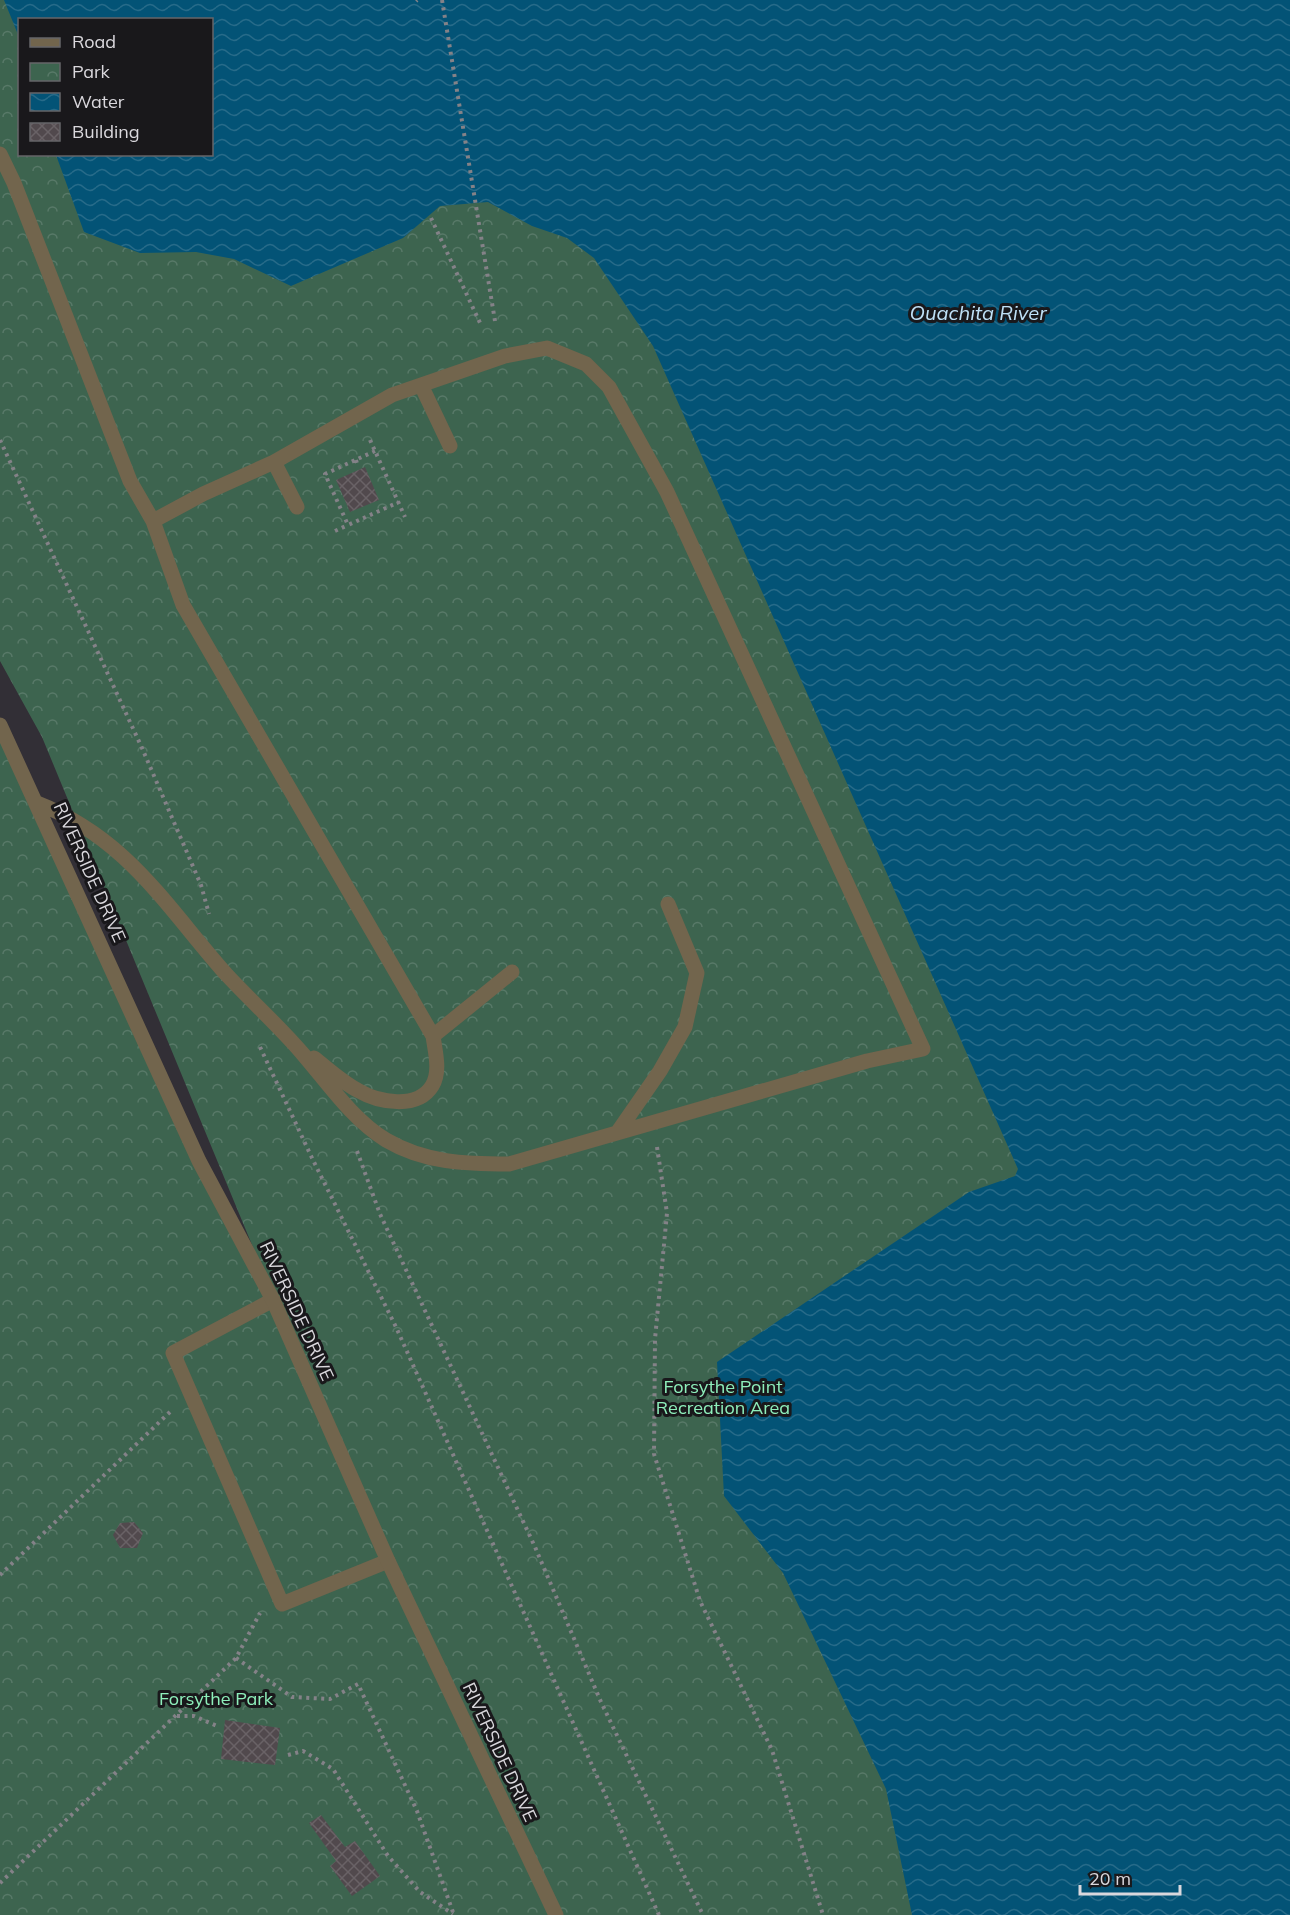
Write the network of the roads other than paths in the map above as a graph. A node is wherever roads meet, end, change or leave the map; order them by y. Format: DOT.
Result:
graph roads {
  1 [pos="0,154"];
  2 [pos="421,385"];
  3 [pos="450,446"];
  4 [pos="274,462"];
  5 [pos="297,507"];
  6 [pos="153,520"];
  7 [pos="0,725"];
  8 [pos="37,803"];
  9 [pos="668,904"];
  10 [pos="512,972"];
  11 [pos="432,1036"];
  12 [pos="290,1040"];
  13 [pos="617,1134"];
  14 [pos="273,1299"];
  15 [pos="388,1561"];
  16 [pos="556,1915"];
  1 -- 6 [label="street"];
  2 -- 3 [label="street"];
  2 -- 4 [label="street"];
  2 -- 13 [label="street"];
  4 -- 5 [label="street"];
  4 -- 6 [label="street"];
  6 -- 11 [label="street"];
  7 -- 8 [label="street, RIVERSIDE DRIVE"];
  8 -- 12 [label="street"];
  8 -- 14 [label="street, RIVERSIDE DRIVE"];
  9 -- 13 [label="street"];
  10 -- 11 [label="street"];
  11 -- 12 [label="street"];
  12 -- 13 [label="street"];
  14 -- 15 [label="street, RIVERSIDE DRIVE"];
  14 -- 15 [label="street"];
  15 -- 16 [label="street, RIVERSIDE DRIVE"];
}
